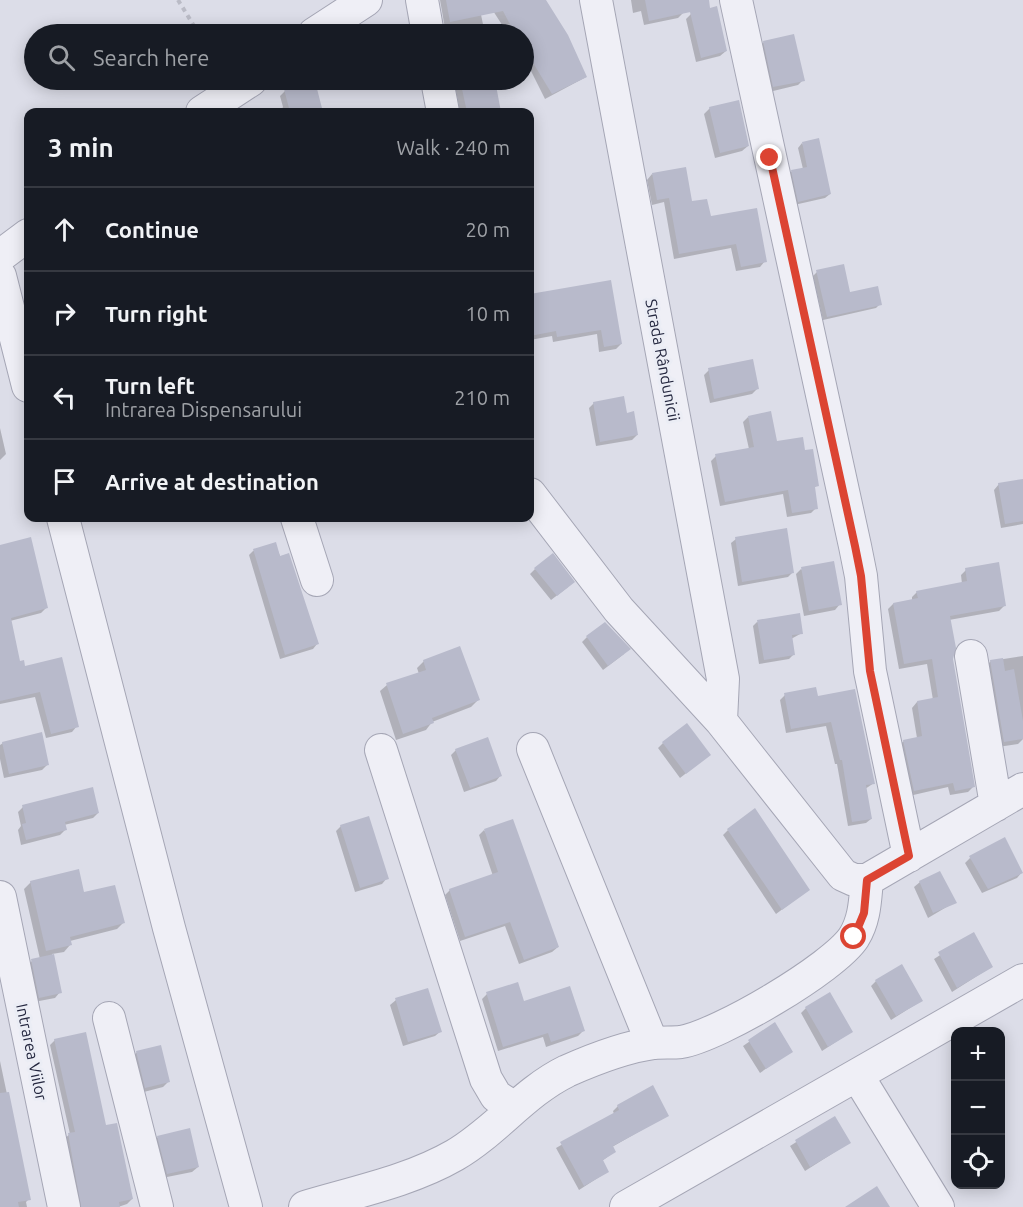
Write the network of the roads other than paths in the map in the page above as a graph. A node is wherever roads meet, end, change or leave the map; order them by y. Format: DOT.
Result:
graph roads {
  1 [pos="366,0"];
  2 [pos="422,0"];
  3 [pos="596,0"];
  4 [pos="736,0"];
  5 [pos="329,24"];
  6 [pos="426,24"];
  7 [pos="439,90"];
  8 [pos="247,94"];
  9 [pos="212,108"];
  10 [pos="442,108"];
  11 [pos="24,238"];
  12 [pos="0,256"];
  13 [pos="0,276"];
  14 [pos="24,370"];
  15 [pos="534,499"];
  16 [pos="64,522"];
  17 [pos="298,522"];
  18 [pos="317,580"];
  19 [pos="971,656"];
  20 [pos="721,721"];
  21 [pos="533,749"];
  22 [pos="381,750"];
  23 [pos="1023,789"];
  24 [pos="996,805"];
  25 [pos="909,856"];
  26 [pos="867,880"];
  27 [pos="0,897"];
  28 [pos="1023,980"];
  29 [pos="109,1018"];
  30 [pos="652,1043"];
  31 [pos="857,1075"];
  32 [pos="513,1107"];
  33 [pos="64,1207"];
  34 [pos="157,1207"];
  35 [pos="246,1207"];
  36 [pos="305,1207"];
  37 [pos="626,1207"];
  38 [pos="938,1207"];
  1 -- 5 [label="street"];
  2 -- 6 [label="street"];
  3 -- 20 [label="street, Strada Rândunicii"];
  4 -- 25 [label="street"];
  7 -- 10 [label="street"];
  8 -- 9 [label="street"];
  11 -- 12 [label="street"];
  13 -- 14 [label="street"];
  15 -- 20 [label="street"];
  16 -- 35 [label="street"];
  17 -- 18 [label="street"];
  19 -- 24 [label="street"];
  20 -- 26 [label="street"];
  21 -- 30 [label="street"];
  22 -- 32 [label="street"];
  23 -- 24 [label="street"];
  24 -- 25 [label="street"];
  25 -- 26 [label="street"];
  26 -- 30 [label="street"];
  27 -- 33 [label="street, Intrarea Viilor"];
  28 -- 31 [label="street"];
  29 -- 34 [label="street"];
  30 -- 32 [label="street"];
  31 -- 37 [label="street"];
  31 -- 38 [label="street"];
  32 -- 36 [label="street"];
}
